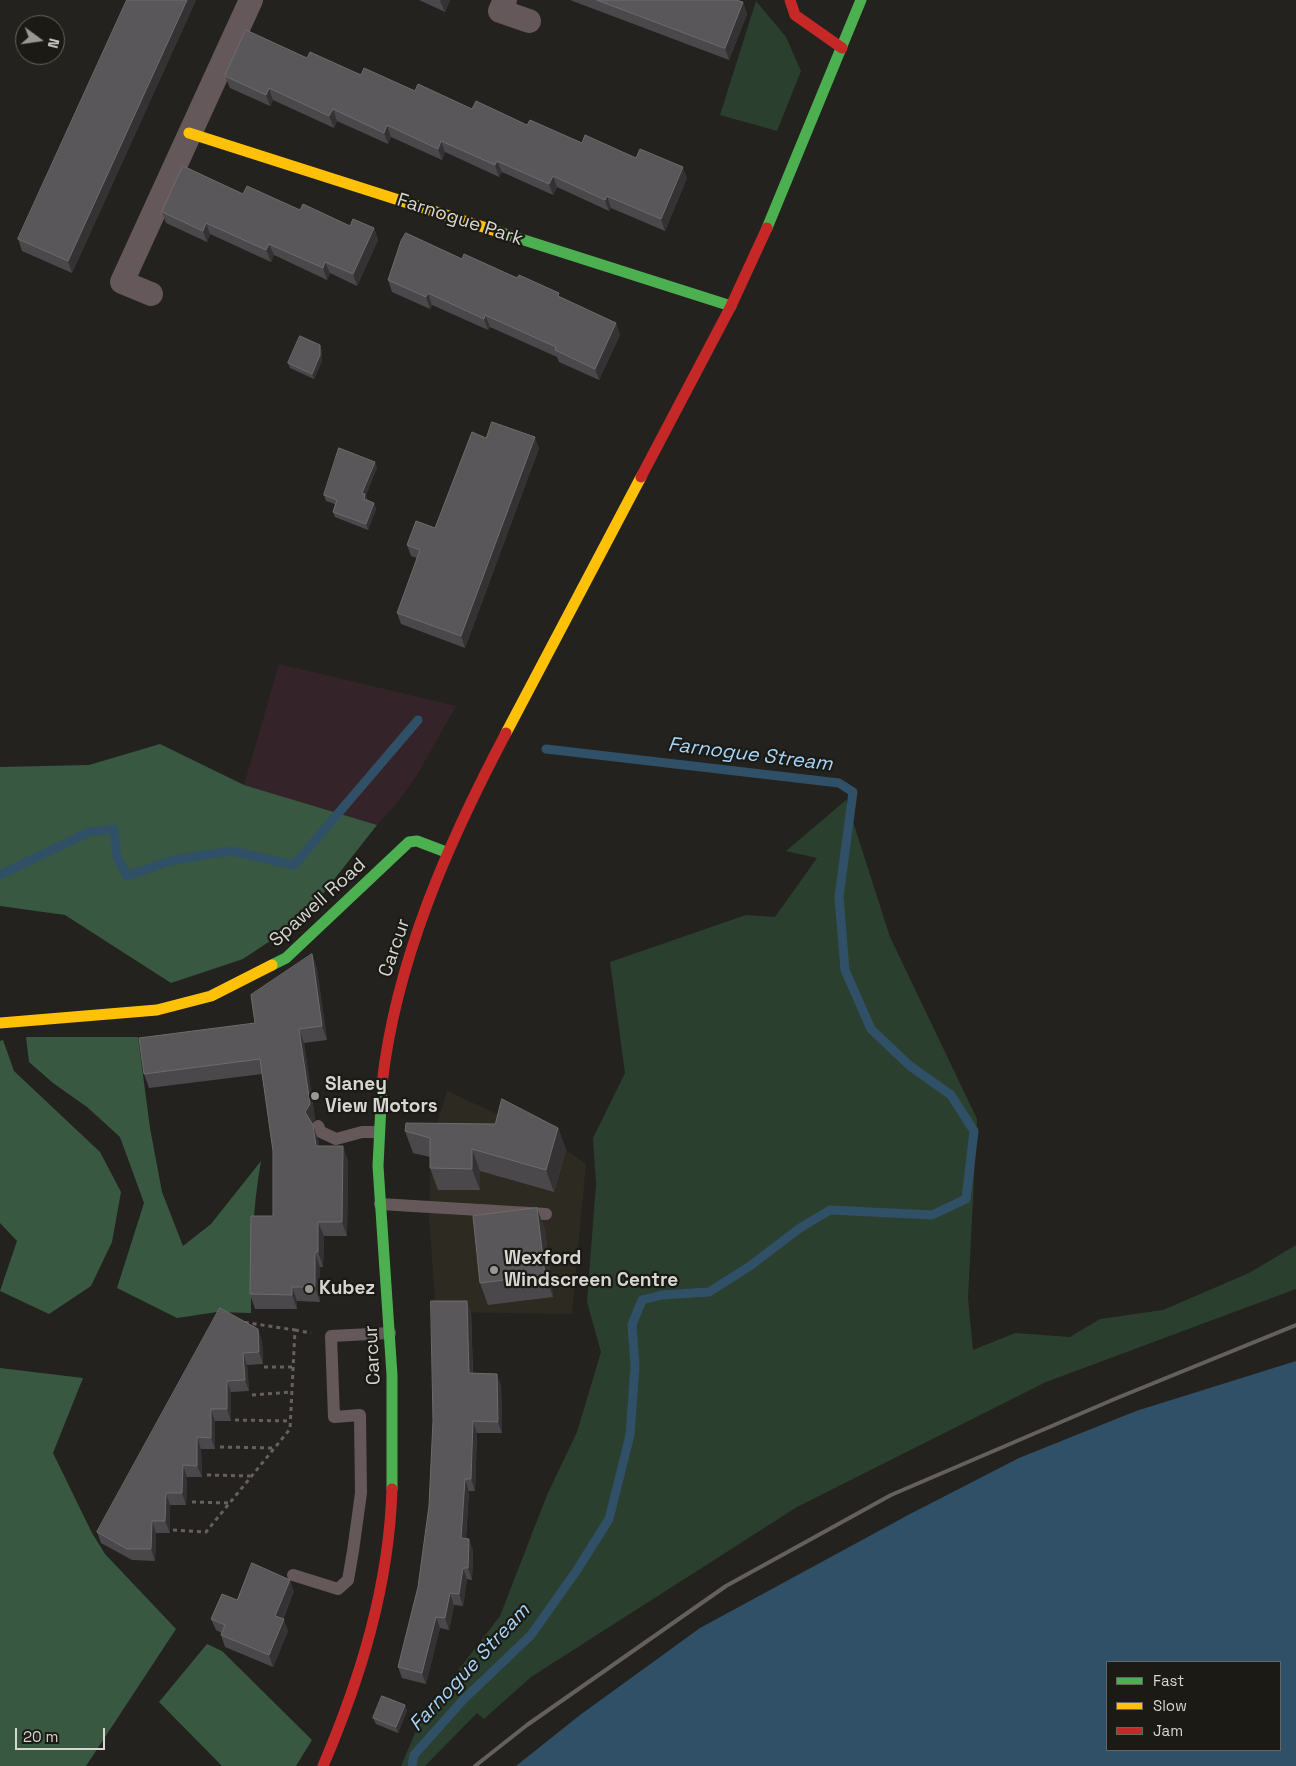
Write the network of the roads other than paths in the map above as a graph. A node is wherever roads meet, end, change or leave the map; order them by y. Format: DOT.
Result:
graph roads {
  1 [pos="251,0"];
  2 [pos="505,0"];
  3 [pos="790,0"];
  4 [pos="860,0"];
  5 [pos="529,21"];
  6 [pos="842,48"];
  7 [pos="189,133"];
  8 [pos="151,294"];
  9 [pos="731,306"];
  10 [pos="446,852"];
  11 [pos="0,1023"];
  12 [pos="318,1126"];
  13 [pos="379,1132"];
  14 [pos="380,1204"];
  15 [pos="546,1214"];
  16 [pos="390,1333"];
  17 [pos="293,1575"];
  18 [pos="323,1766"];
  1 -- 7 [label="street"];
  2 -- 5 [label="street"];
  3 -- 6 [label="main road"];
  4 -- 6 [label="main road, Carcur"];
  6 -- 9 [label="main road, Carcur"];
  7 -- 8 [label="street"];
  7 -- 9 [label="main road, Farnogue Park"];
  9 -- 10 [label="main road, Carcur"];
  10 -- 11 [label="main road, Spawell Road"];
  10 -- 13 [label="main road, Carcur"];
  12 -- 13 [label="lane"];
  13 -- 14 [label="main road, Carcur"];
  14 -- 15 [label="lane"];
  14 -- 16 [label="main road, Carcur"];
  16 -- 17 [label="lane"];
  16 -- 18 [label="main road, Carcur"];
}
